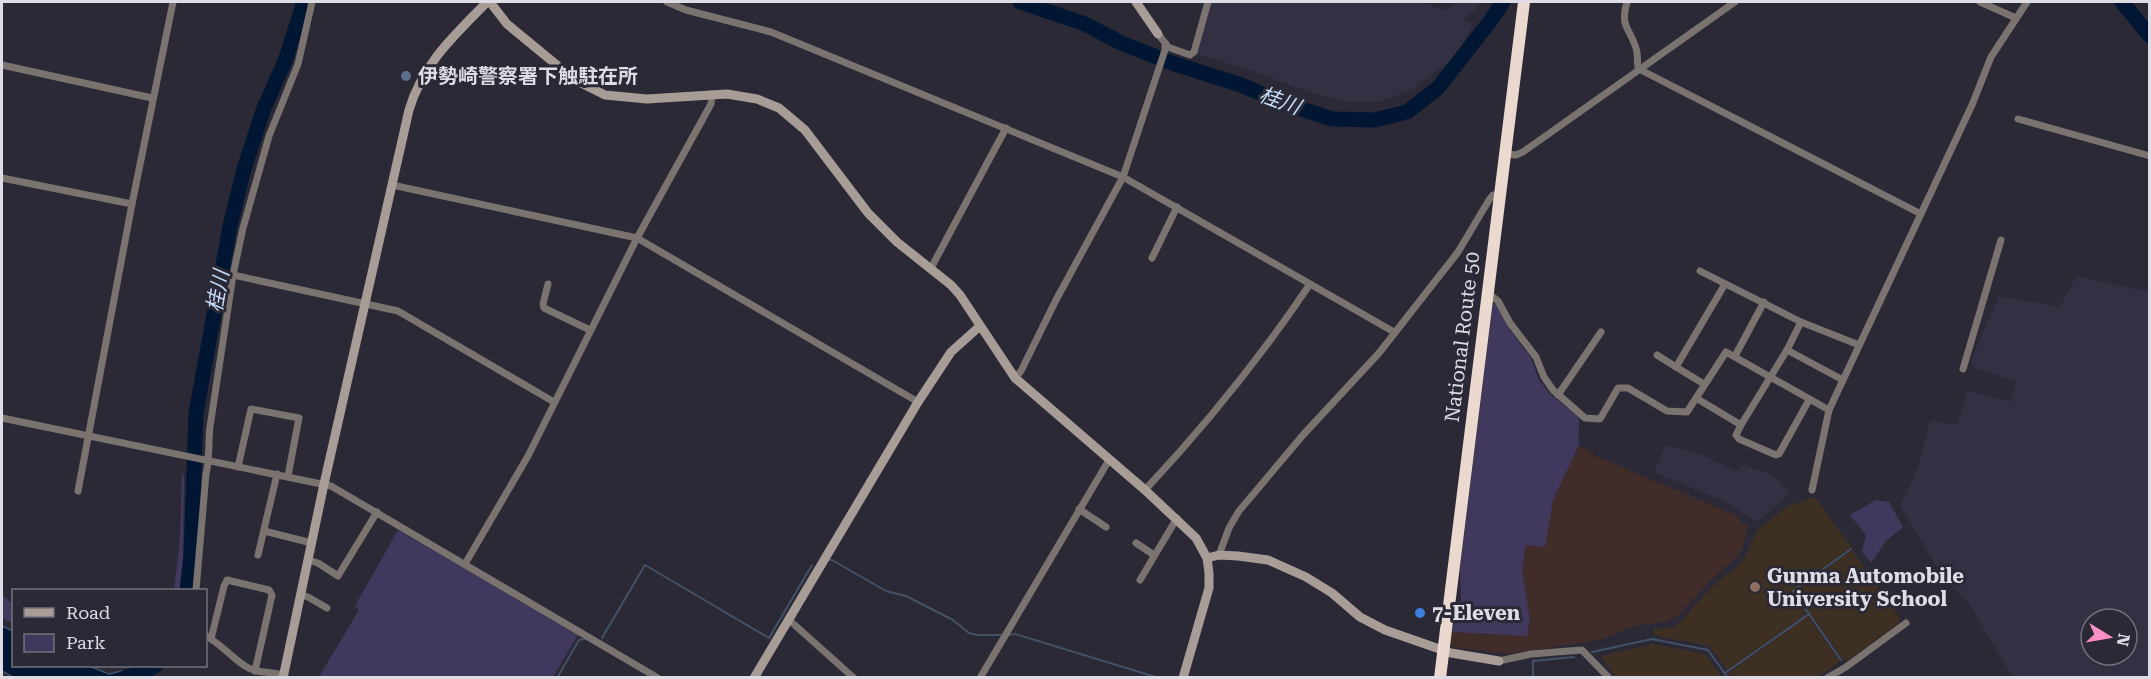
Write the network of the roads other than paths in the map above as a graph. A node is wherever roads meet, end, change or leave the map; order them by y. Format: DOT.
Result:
graph roads {
  1 [pos="172,2"];
  2 [pos="312,2"];
  3 [pos="488,2"];
  4 [pos="667,2"];
  5 [pos="1136,2"];
  6 [pos="1208,2"];
  7 [pos="1524,2"];
  8 [pos="1627,2"];
  9 [pos="1735,2"];
  10 [pos="1980,2"];
  11 [pos="2026,2"];
  12 [pos="2016,18"];
  13 [pos="1158,34"];
  14 [pos="1165,48"];
  15 [pos="2,64"];
  16 [pos="1641,70"];
  17 [pos="712,94"];
  18 [pos="152,98"];
  19 [pos="2018,119"];
  20 [pos="1006,129"];
  21 [pos="1505,154"];
  22 [pos="2150,156"];
  23 [pos="1123,177"];
  24 [pos="2,178"];
  25 [pos="392,184"];
  26 [pos="1500,195"];
  27 [pos="132,204"];
  28 [pos="1177,207"];
  29 [pos="1922,214"];
  30 [pos="637,238"];
  31 [pos="2001,240"];
  32 [pos="1152,258"];
  33 [pos="931,268"];
  34 [pos="1700,272"];
  35 [pos="233,275"];
  36 [pos="548,284"];
  37 [pos="1310,284"];
  38 [pos="1725,284"];
  39 [pos="1488,293"];
  40 [pos="1764,302"];
  41 [pos="365,303"];
  42 [pos="1801,321"];
  43 [pos="980,326"];
  44 [pos="590,330"];
  45 [pos="1394,332"];
  46 [pos="1601,332"];
  47 [pos="1859,345"];
  48 [pos="1787,350"];
  49 [pos="1657,355"];
  50 [pos="1735,356"];
  51 [pos="1676,367"];
  52 [pos="1963,369"];
  53 [pos="1771,377"];
  54 [pos="1015,378"];
  55 [pos="1843,380"];
  56 [pos="1704,384"];
  57 [pos="1558,395"];
  58 [pos="1696,398"];
  59 [pos="1809,400"];
  60 [pos="554,402"];
  61 [pos="918,402"];
  62 [pos="1829,410"];
  63 [pos="2,418"];
  64 [pos="1741,425"];
  65 [pos="88,436"];
  66 [pos="1109,460"];
  67 [pos="208,461"];
  68 [pos="238,467"];
  69 [pos="276,474"];
  70 [pos="288,476"];
  71 [pos="324,484"];
  72 [pos="1145,490"];
  73 [pos="1812,490"];
  74 [pos="78,491"];
  75 [pos="1079,509"];
  76 [pos="377,512"];
  77 [pos="1177,519"];
  78 [pos="1106,527"];
  79 [pos="264,531"];
  80 [pos="312,543"];
  81 [pos="1136,543"];
  82 [pos="258,555"];
  83 [pos="1154,555"];
  84 [pos="1219,555"];
  85 [pos="1207,558"];
  86 [pos="308,560"];
  87 [pos="465,564"];
  88 [pos="1140,580"];
  89 [pos="196,589"];
  90 [pos="301,595"];
  91 [pos="327,608"];
  92 [pos="788,619"];
  93 [pos="1906,623"];
  94 [pos="208,638"];
  95 [pos="1443,650"];
  96 [pos="1499,661"];
  97 [pos="255,671"];
  98 [pos="283,676"];
  99 [pos="293,678"];
  100 [pos="658,678"];
  101 [pos="754,678"];
  102 [pos="854,678"];
  103 [pos="980,678"];
  104 [pos="1184,678"];
  105 [pos="1440,678"];
  106 [pos="1609,678"];
  107 [pos="1827,678"];
  1 -- 18 [label="street"];
  2 -- 35 [label="street"];
  3 -- 17 [label="street"];
  3 -- 25 [label="street"];
  4 -- 20 [label="street"];
  5 -- 13 [label="street"];
  6 -- 14 [label="street"];
  7 -- 21 [label="highway, National Route 50"];
  8 -- 16 [label="street"];
  9 -- 16 [label="street"];
  10 -- 12 [label="street"];
  11 -- 12 [label="street"];
  12 -- 29 [label="street"];
  13 -- 14 [label="street"];
  14 -- 23 [label="street"];
  15 -- 18 [label="street"];
  16 -- 21 [label="street"];
  16 -- 29 [label="street"];
  17 -- 30 [label="street"];
  17 -- 33 [label="street"];
  18 -- 27 [label="street"];
  19 -- 22 [label="street"];
  20 -- 23 [label="street"];
  20 -- 33 [label="street"];
  21 -- 26 [label="highway, National Route 50"];
  23 -- 28 [label="street"];
  23 -- 54 [label="street"];
  24 -- 27 [label="street"];
  25 -- 30 [label="street"];
  25 -- 41 [label="street"];
  26 -- 39 [label="highway, National Route 50"];
  26 -- 45 [label="street"];
  27 -- 65 [label="street"];
  28 -- 32 [label="street"];
  28 -- 37 [label="street"];
  29 -- 47 [label="street"];
  30 -- 44 [label="street"];
  30 -- 61 [label="street"];
  31 -- 52 [label="street"];
  33 -- 43 [label="street"];
  34 -- 38 [label="street"];
  35 -- 41 [label="street"];
  35 -- 67 [label="street"];
  36 -- 44 [label="street"];
  37 -- 45 [label="street"];
  37 -- 72 [label="street"];
  38 -- 40 [label="street"];
  38 -- 51 [label="street"];
  39 -- 57 [label="street"];
  39 -- 95 [label="highway, National Route 50"];
  40 -- 42 [label="street"];
  40 -- 50 [label="street"];
  41 -- 60 [label="street"];
  41 -- 71 [label="street"];
  42 -- 47 [label="street"];
  42 -- 48 [label="street"];
  43 -- 54 [label="street"];
  43 -- 61 [label="street"];
  44 -- 60 [label="street"];
  45 -- 84 [label="street"];
  46 -- 57 [label="street"];
  47 -- 55 [label="street"];
  48 -- 53 [label="street"];
  48 -- 55 [label="street"];
  49 -- 51 [label="street"];
  50 -- 53 [label="street"];
  50 -- 56 [label="street"];
  51 -- 56 [label="street"];
  53 -- 59 [label="street"];
  53 -- 64 [label="street"];
  54 -- 66 [label="street"];
  55 -- 62 [label="street"];
  56 -- 58 [label="street"];
  57 -- 58 [label="street"];
  58 -- 64 [label="street"];
  59 -- 62 [label="street"];
  59 -- 64 [label="street"];
  60 -- 87 [label="street"];
  61 -- 92 [label="street"];
  62 -- 73 [label="street"];
  63 -- 65 [label="street"];
  65 -- 67 [label="street"];
  65 -- 74 [label="street"];
  66 -- 72 [label="street"];
  66 -- 75 [label="street"];
  67 -- 68 [label="street"];
  67 -- 89 [label="street"];
  68 -- 69 [label="street"];
  68 -- 70 [label="street"];
  69 -- 70 [label="street"];
  69 -- 79 [label="street"];
  70 -- 71 [label="street"];
  71 -- 76 [label="street"];
  71 -- 80 [label="street"];
  72 -- 77 [label="street"];
  75 -- 78 [label="street"];
  75 -- 103 [label="street"];
  76 -- 86 [label="street"];
  76 -- 87 [label="street"];
  77 -- 83 [label="street"];
  77 -- 85 [label="street"];
  79 -- 80 [label="street"];
  79 -- 82 [label="street"];
  80 -- 86 [label="street"];
  81 -- 83 [label="street"];
  83 -- 88 [label="street"];
  84 -- 85 [label="street"];
  84 -- 95 [label="street"];
  85 -- 104 [label="street"];
  86 -- 90 [label="street"];
  87 -- 100 [label="street"];
  90 -- 91 [label="street"];
  90 -- 98 [label="street"];
  92 -- 101 [label="street"];
  92 -- 102 [label="street"];
  93 -- 107 [label="street"];
  94 -- 97 [label="street"];
  94 -- 97 [label="street"];
  95 -- 96 [label="street"];
  95 -- 105 [label="highway, National Route 50"];
  96 -- 106 [label="street"];
  97 -- 98 [label="street"];
  98 -- 99 [label="street"];
}
